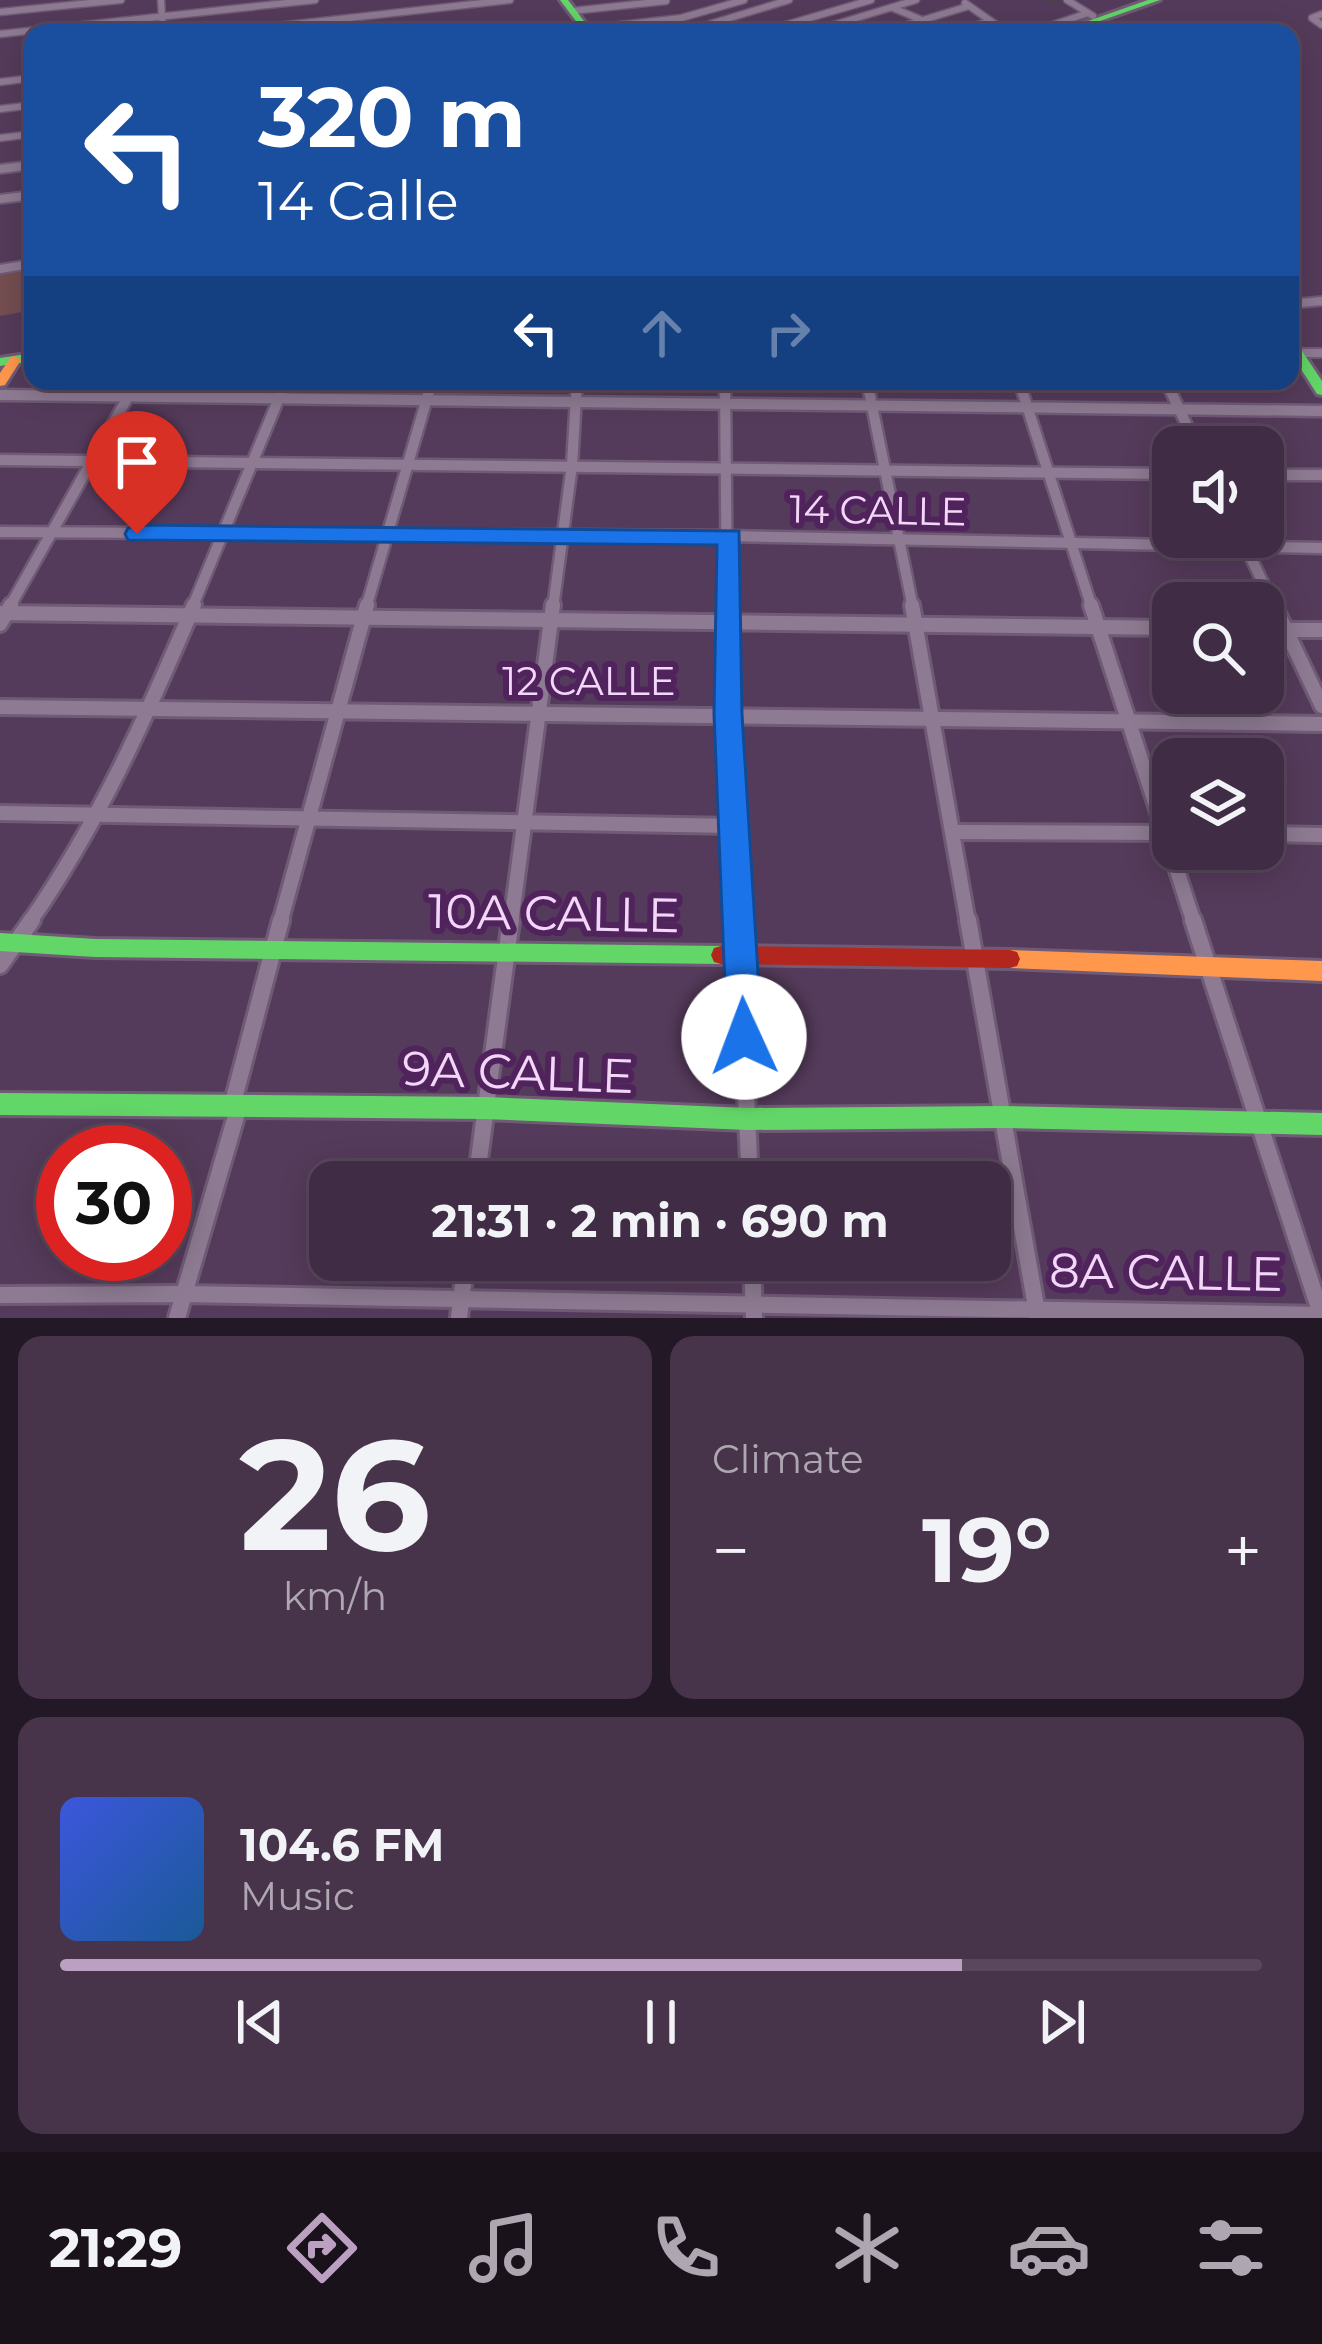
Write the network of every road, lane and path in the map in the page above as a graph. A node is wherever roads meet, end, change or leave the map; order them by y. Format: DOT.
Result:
graph roads {
  1 [pos="121,0"];
  2 [pos="161,0"];
  3 [pos="315,0"];
  4 [pos="361,0"];
  5 [pos="510,0"];
  6 [pos="666,0"];
  7 [pos="744,0"];
  8 [pos="871,0"];
  9 [pos="916,0"];
  10 [pos="1067,0"];
  11 [pos="1144,0"];
  12 [pos="1156,0"];
  13 [pos="786,1"];
  14 [pos="464,2"];
  15 [pos="61,3"];
  16 [pos="265,3"];
  17 [pos="716,3"];
  18 [pos="965,3"];
  19 [pos="568,5"];
  20 [pos="891,8"];
  21 [pos="0,13"];
  22 [pos="1322,14"];
  23 [pos="162,16"];
  24 [pos="367,16"];
  25 [pos="816,16"];
  26 [pos="1094,16"];
  27 [pos="682,18"];
  28 [pos="922,20"];
  29 [pos="990,21"];
  30 [pos="103,24"];
  31 [pos="162,24"];
  32 [pos="310,24"];
  33 [pos="638,24"];
  34 [pos="687,24"];
  35 [pos="710,24"];
  36 [pos="789,24"];
  37 [pos="835,24"];
  38 [pos="909,24"];
  39 [pos="932,24"];
  40 [pos="981,24"];
  41 [pos="994,24"];
  42 [pos="1063,24"];
  43 [pos="1075,24"];
  44 [pos="1322,25"];
  45 [pos="1299,360"];
  46 [pos="16,363"];
  47 [pos="0,382"];
  48 [pos="132,390"];
  49 [pos="282,390"];
  50 [pos="430,390"];
  51 [pos="577,390"];
  52 [pos="725,390"];
  53 [pos="869,390"];
  54 [pos="1023,390"];
  55 [pos="1170,390"];
  56 [pos="1322,391"];
  57 [pos="0,395"];
  58 [pos="128,397"];
  59 [pos="279,398"];
  60 [pos="428,400"];
  61 [pos="575,402"];
  62 [pos="726,403"];
  63 [pos="872,405"];
  64 [pos="1031,406"];
  65 [pos="1179,409"];
  66 [pos="1322,411"];
  67 [pos="1187,426"];
  68 [pos="0,460"];
  69 [pos="92,461"];
  70 [pos="252,463"];
  71 [pos="406,464"];
  72 [pos="572,465"];
  73 [pos="727,466"];
  74 [pos="884,469"];
  75 [pos="1049,471"];
  76 [pos="1152,473"];
  77 [pos="1284,475"];
  78 [pos="1322,475"];
  79 [pos="0,532"];
  80 [pos="51,533"];
  81 [pos="387,534"];
  82 [pos="222,535"];
  83 [pos="561,536"];
  84 [pos="730,536"];
  85 [pos="901,541"];
  86 [pos="1152,544"];
  87 [pos="1072,545"];
  88 [pos="1284,545"];
  89 [pos="1322,548"];
  90 [pos="1251,558"];
  91 [pos="2,616"];
  92 [pos="188,616"];
  93 [pos="362,618"];
  94 [pos="551,621"];
  95 [pos="729,622"];
  96 [pos="916,624"];
  97 [pos="1100,627"];
  98 [pos="1152,628"];
  99 [pos="1285,630"];
  100 [pos="1322,630"];
  101 [pos="1322,706"];
  102 [pos="0,707"];
  103 [pos="146,709"];
  104 [pos="335,713"];
  105 [pos="540,714"];
  106 [pos="728,714"];
  107 [pos="931,719"];
  108 [pos="1322,724"];
  109 [pos="1132,725"];
  110 [pos="1152,782"];
  111 [pos="100,812"];
  112 [pos="0,813"];
  113 [pos="311,818"];
  114 [pos="522,819"];
  115 [pos="736,826"];
  116 [pos="953,832"];
  117 [pos="1152,833"];
  118 [pos="1284,834"];
  119 [pos="1322,835"];
  120 [pos="1182,870"];
  121 [pos="9,942"];
  122 [pos="276,947"];
  123 [pos="503,951"];
  124 [pos="741,955"];
  125 [pos="977,958"];
  126 [pos="0,965"];
  127 [pos="1213,970"];
  128 [pos="1322,970"];
  129 [pos="0,1104"];
  130 [pos="235,1106"];
  131 [pos="485,1108"];
  132 [pos="1002,1117"];
  133 [pos="748,1119"];
  134 [pos="1258,1122"];
  135 [pos="1322,1124"];
  136 [pos="479,1161"];
  137 [pos="749,1161"];
  138 [pos="183,1294"];
  139 [pos="0,1295"];
  140 [pos="460,1309"];
  141 [pos="754,1310"];
  142 [pos="1038,1312"];
  143 [pos="1322,1316"];
  144 [pos="177,1318"];
  1 -- 15 [label="street"];
  2 -- 23 [label="street"];
  3 -- 16 [label="street"];
  4 -- 24 [label="street"];
  5 -- 14 [label="street"];
  6 -- 19 [label="street"];
  6 -- 27 [label="street"];
  7 -- 17 [label="street"];
  8 -- 25 [label="street"];
  9 -- 20 [label="street"];
  10 -- 26 [label="street"];
  11 -- 26 [label="street"];
  12 -- 26 [label="street"];
  13 -- 25 [label="street"];
  13 -- 35 [label="street"];
  14 -- 24 [label="street"];
  15 -- 21 [label="street"];
  16 -- 23 [label="street"];
  17 -- 27 [label="street"];
  18 -- 28 [label="street"];
  18 -- 29 [label="street"];
  20 -- 28 [label="street"];
  20 -- 37 [label="street"];
  22 -- 44 [label="street"];
  23 -- 30 [label="street"];
  23 -- 31 [label="street"];
  24 -- 32 [label="street"];
  25 -- 36 [label="street"];
  25 -- 37 [label="street"];
  26 -- 42 [label="street"];
  26 -- 43 [label="street"];
  27 -- 33 [label="street"];
  27 -- 34 [label="street"];
  28 -- 38 [label="street"];
  28 -- 39 [label="street"];
  29 -- 40 [label="street"];
  29 -- 41 [label="street"];
  45 -- 56 [label="street"];
  46 -- 47 [label="street"];
  48 -- 58 [label="street"];
  49 -- 59 [label="street"];
  50 -- 60 [label="street"];
  51 -- 61 [label="street"];
  52 -- 62 [label="street"];
  53 -- 63 [label="street"];
  54 -- 64 [label="street"];
  55 -- 65 [label="street"];
  57 -- 58 [label="street"];
  58 -- 59 [label="street"];
  58 -- 69 [label="street"];
  59 -- 60 [label="street"];
  59 -- 70 [label="street"];
  60 -- 61 [label="street"];
  60 -- 71 [label="street"];
  61 -- 62 [label="street"];
  61 -- 72 [label="street"];
  62 -- 63 [label="street"];
  62 -- 73 [label="street"];
  63 -- 64 [label="street"];
  63 -- 74 [label="street"];
  64 -- 65 [label="street"];
  64 -- 75 [label="street"];
  65 -- 66 [label="street"];
  65 -- 67 [label="street"];
  68 -- 69 [label="street"];
  69 -- 70 [label="street"];
  69 -- 80 [label="street"];
  70 -- 71 [label="street"];
  70 -- 82 [label="street"];
  71 -- 72 [label="street"];
  71 -- 81 [label="street"];
  72 -- 73 [label="street"];
  72 -- 83 [label="street"];
  73 -- 74 [label="street"];
  73 -- 84 [label="street"];
  74 -- 75 [label="street"];
  74 -- 85 [label="street"];
  75 -- 76 [label="street"];
  75 -- 87 [label="street"];
  77 -- 78 [label="street"];
  79 -- 80 [label="street, 14 CALLE"];
  80 -- 82 [label="street, 14 CALLE"];
  80 -- 91 [label="street"];
  81 -- 82 [label="street, 14 CALLE"];
  81 -- 83 [label="street, 14 CALLE"];
  81 -- 93 [label="street"];
  82 -- 92 [label="street"];
  83 -- 84 [label="street, 14 CALLE"];
  83 -- 94 [label="street"];
  84 -- 85 [label="street, 14 CALLE"];
  84 -- 95 [label="street"];
  85 -- 87 [label="street, 14 CALLE"];
  85 -- 96 [label="street"];
  86 -- 87 [label="street, 14 CALLE"];
  87 -- 97 [label="street"];
  88 -- 89 [label="street, 14 CALLE"];
  90 -- 99 [label="street"];
  91 -- 92 [label="street"];
  92 -- 93 [label="street"];
  92 -- 103 [label="street"];
  93 -- 94 [label="street"];
  93 -- 104 [label="street"];
  94 -- 95 [label="street"];
  94 -- 105 [label="street"];
  95 -- 96 [label="street"];
  95 -- 106 [label="street"];
  96 -- 97 [label="street"];
  96 -- 107 [label="street"];
  97 -- 98 [label="street"];
  97 -- 109 [label="street"];
  99 -- 100 [label="street"];
  99 -- 101 [label="street"];
  102 -- 103 [label="street, 12 CALLE"];
  103 -- 104 [label="street, 12 CALLE"];
  103 -- 111 [label="street"];
  104 -- 105 [label="street, 12 CALLE"];
  104 -- 113 [label="street"];
  105 -- 106 [label="street, 12 CALLE"];
  105 -- 114 [label="street"];
  106 -- 107 [label="street, 12 CALLE"];
  106 -- 115 [label="street"];
  107 -- 109 [label="street, 12 CALLE"];
  107 -- 116 [label="street"];
  108 -- 109 [label="street, 12 CALLE"];
  109 -- 110 [label="street"];
  111 -- 112 [label="street"];
  111 -- 113 [label="street"];
  111 -- 121 [label="street"];
  113 -- 114 [label="street"];
  113 -- 122 [label="street"];
  114 -- 115 [label="street"];
  114 -- 123 [label="street"];
  115 -- 124 [label="street"];
  116 -- 117 [label="street"];
  116 -- 125 [label="street"];
  118 -- 119 [label="street"];
  120 -- 127 [label="street"];
  121 -- 122 [label="street, 10A CALLE"];
  121 -- 126 [label="street"];
  122 -- 123 [label="street, 10A CALLE"];
  122 -- 130 [label="street"];
  123 -- 124 [label="street, 10A CALLE"];
  123 -- 131 [label="street"];
  124 -- 125 [label="street, 10A CALLE"];
  124 -- 133 [label="street"];
  125 -- 127 [label="street, 10A CALLE"];
  125 -- 132 [label="street"];
  127 -- 128 [label="street, 10A CALLE"];
  127 -- 134 [label="street"];
  129 -- 130 [label="street, 9A CALLE"];
  130 -- 131 [label="street, 9A CALLE"];
  130 -- 138 [label="street"];
  131 -- 133 [label="street, 9A CALLE"];
  131 -- 136 [label="street"];
  132 -- 133 [label="street, 9A CALLE"];
  132 -- 134 [label="street, 9A CALLE"];
  132 -- 142 [label="street"];
  133 -- 137 [label="street"];
  134 -- 135 [label="street, 9A CALLE"];
  134 -- 143 [label="street"];
  138 -- 139 [label="street, 8A CALLE"];
  138 -- 140 [label="street, 8A CALLE"];
  138 -- 144 [label="street"];
  140 -- 141 [label="street, 8A CALLE"];
  141 -- 142 [label="street, 8A CALLE"];
  142 -- 143 [label="street, 8A CALLE"];
}
